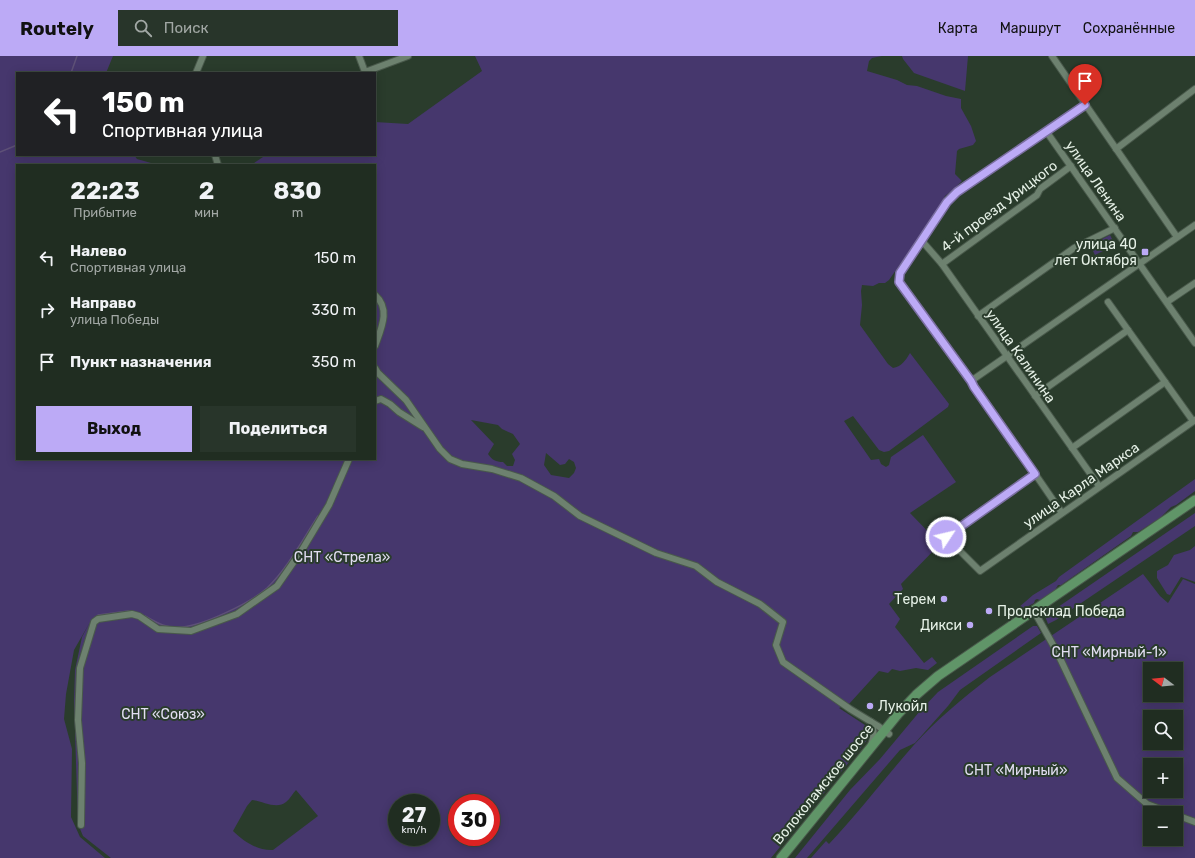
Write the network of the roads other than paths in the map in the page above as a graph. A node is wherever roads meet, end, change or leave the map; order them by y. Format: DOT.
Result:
graph roads {
  1 [pos="203,56"];
  2 [pos="359,56"];
  3 [pos="408,56"];
  4 [pos="1052,56"];
  5 [pos="196,72"];
  6 [pos="363,72"];
  7 [pos="1195,89"];
  8 [pos="1085,105"];
  9 [pos="1046,132"];
  10 [pos="1116,149"];
  11 [pos="1071,166"];
  12 [pos="1195,225"];
  13 [pos="1115,228"];
  14 [pos="1178,237"];
  15 [pos="922,241"];
  16 [pos="942,264"];
  17 [pos="1140,264"];
  18 [pos="1195,282"];
  19 [pos="376,296"];
  20 [pos="1108,302"];
  21 [pos="1167,302"];
  22 [pos="978,316"];
  23 [pos="1128,330"];
  24 [pos="1195,343"];
  25 [pos="376,344"];
  26 [pos="1006,355"];
  27 [pos="376,370"];
  28 [pos="971,381"];
  29 [pos="1165,382"];
  30 [pos="1035,396"];
  31 [pos="376,401"];
  32 [pos="1194,421"];
  33 [pos="424,427"];
  34 [pos="1072,448"];
  35 [pos="349,460"];
  36 [pos="1035,474"];
  37 [pos="1099,486"];
  38 [pos="1195,500"];
  39 [pos="1195,506"];
  40 [pos="1062,513"];
  41 [pos="1035,613"];
  42 [pos="871,722"];
  43 [pos="887,732"];
  44 [pos="869,749"];
  45 [pos="1152,806"];
  46 [pos="1183,818"];
  47 [pos="1195,822"];
  48 [pos="81,825"];
  49 [pos="781,858"];
  50 [pos="788,858"];
  1 -- 5 [label="street"];
  2 -- 6 [label="street"];
  3 -- 6 [label="street"];
  4 -- 8 [label="street"];
  7 -- 10 [label="street"];
  8 -- 9 [label="street"];
  8 -- 10 [label="street"];
  9 -- 11 [label="street, улица Ленина"];
  9 -- 15 [label="street"];
  10 -- 14 [label="street"];
  11 -- 13 [label="street, улица Ленина"];
  11 -- 16 [label="street, 4-й проезд Урицкого"];
  12 -- 14 [label="street"];
  13 -- 17 [label="street, улица Ленина"];
  13 -- 22 [label="street"];
  14 -- 17 [label="street"];
  15 -- 16 [label="street, улица Калинина"];
  15 -- 28 [label="street"];
  16 -- 22 [label="street, улица Калинина"];
  17 -- 21 [label="street, улица Ленина"];
  17 -- 26 [label="street"];
  18 -- 21 [label="street"];
  19 -- 25 [label="street"];
  20 -- 23 [label="street"];
  21 -- 24 [label="street, улица Ленина"];
  22 -- 26 [label="street, улица Калинина"];
  23 -- 29 [label="street"];
  23 -- 30 [label="street"];
  26 -- 28 [label="street"];
  26 -- 30 [label="street, улица Калинина"];
  27 -- 33 [label="street"];
  28 -- 36 [label="street"];
  29 -- 32 [label="street"];
  29 -- 34 [label="street"];
  30 -- 34 [label="street, улица Калинина"];
  31 -- 33 [label="street"];
  32 -- 37 [label="street, улица Карла Маркса"];
  33 -- 42 [label="street"];
  34 -- 37 [label="street, улица Калинина"];
  35 -- 48 [label="street"];
  36 -- 40 [label="street"];
  36 -- 40 [label="street, улица Карла Маркса"];
  37 -- 40 [label="street, улица Карла Маркса"];
  38 -- 41 [label="main road"];
  39 -- 41 [label="main road"];
  41 -- 43 [label="main road, Волоколамское шоссе"];
  41 -- 45 [label="street"];
  42 -- 43 [label="street"];
  42 -- 44 [label="street"];
  43 -- 44 [label="main road, Волоколамское шоссе"];
  43 -- 50 [label="main road, Волоколамское шоссе"];
  44 -- 49 [label="main road, Волоколамское шоссе"];
  46 -- 47 [label="street"];
}
